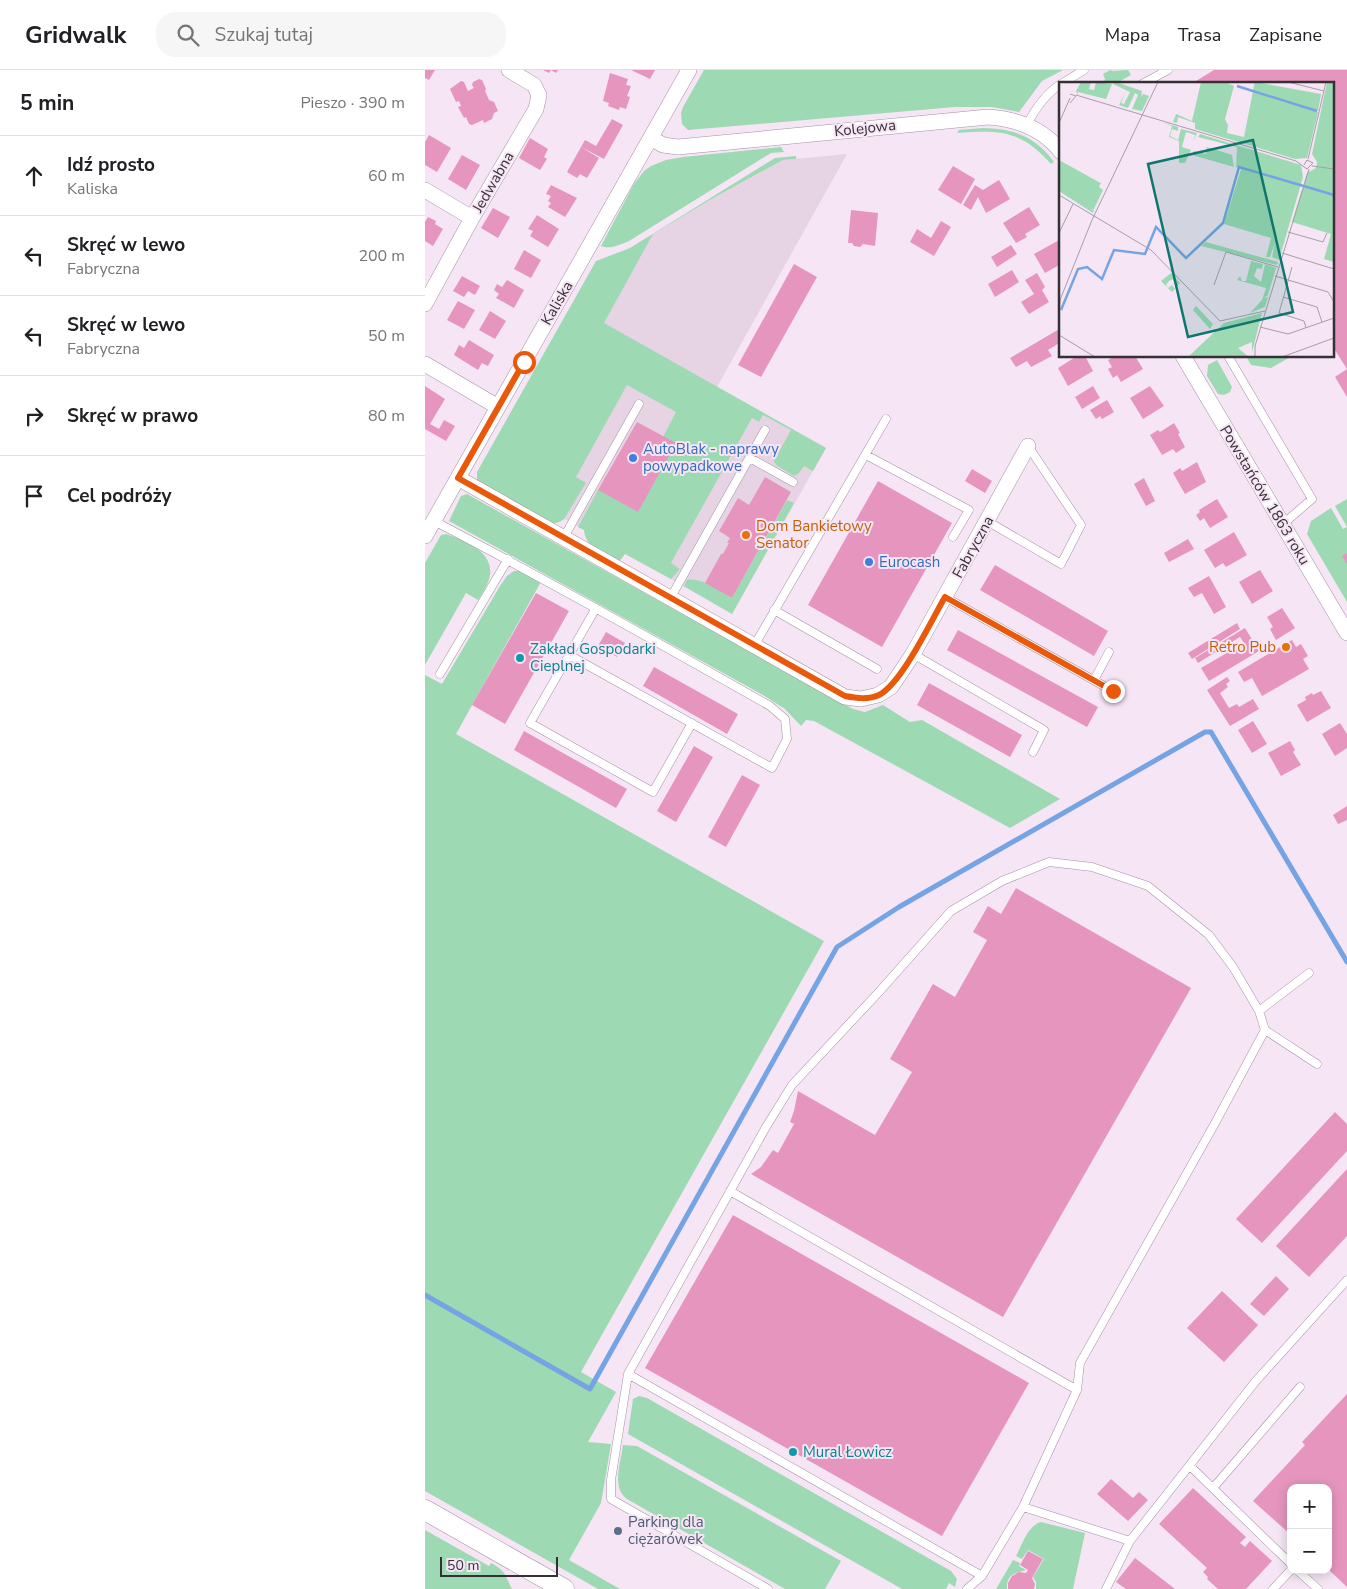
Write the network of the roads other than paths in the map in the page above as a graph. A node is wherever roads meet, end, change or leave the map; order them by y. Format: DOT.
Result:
graph roads {
  1 [pos="509,70"];
  2 [pos="689,70"];
  3 [pos="1084,70"];
  4 [pos="1168,70"];
  5 [pos="1064,82"];
  6 [pos="1146,82"];
  7 [pos="1059,85"];
  8 [pos="1027,125"];
  9 [pos="651,138"];
  10 [pos="1059,148"];
  11 [pos="425,190"];
  12 [pos="472,218"];
  13 [pos="425,304"];
  14 [pos="1184,358"];
  15 [pos="1229,358"];
  16 [pos="425,364"];
  17 [pos="639,404"];
  18 [pos="498,407"];
  19 [pos="886,420"];
  20 [pos="765,430"];
  21 [pos="1028,446"];
  22 [pos="866,455"];
  23 [pos="750,458"];
  24 [pos="458,478"];
  25 [pos="793,482"];
  26 [pos="987,520"];
  27 [pos="434,521"];
  28 [pos="1283,524"];
  29 [pos="425,536"];
  30 [pos="953,536"];
  31 [pos="564,537"];
  32 [pos="508,559"];
  33 [pos="671,597"];
  34 [pos="945,597"];
  35 [pos="596,608"];
  36 [pos="774,610"];
  37 [pos="1347,633"];
  38 [pos="754,646"];
  39 [pos="1109,652"];
  40 [pos="913,654"];
  41 [pos="569,655"];
  42 [pos="877,668"];
  43 [pos="440,674"];
  44 [pos="1093,680"];
  45 [pos="1113,691"];
  46 [pos="692,723"];
  47 [pos="1033,752"];
  48 [pos="1309,973"];
  49 [pos="1259,1011"];
  50 [pos="1265,1030"];
  51 [pos="1317,1064"];
  52 [pos="730,1191"];
  53 [pos="1347,1280"];
  54 [pos="628,1374"];
  55 [pos="1300,1387"];
  56 [pos="1077,1390"];
  57 [pos="1190,1466"];
  58 [pos="1213,1488"];
  59 [pos="1023,1507"];
  60 [pos="425,1510"];
  61 [pos="1129,1542"];
  62 [pos="1287,1560"];
  63 [pos="1287,1574"];
  64 [pos="1301,1574"];
  65 [pos="983,1576"];
  66 [pos="564,1589"];
  67 [pos="768,1589"];
  68 [pos="967,1589"];
  69 [pos="1106,1589"];
  70 [pos="1273,1589"];
  71 [pos="1317,1589"];
  1 -- 12 [label="street, Jedwabna"];
  2 -- 9 [label="street, Kaliska"];
  3 -- 5 [label="lane"];
  4 -- 6 [label="lane"];
  7 -- 8 [label="lane"];
  8 -- 9 [label="street, Kolejowa"];
  8 -- 10 [label="street"];
  9 -- 18 [label="street, Kaliska"];
  11 -- 12 [label="street"];
  12 -- 13 [label="street, Jedwabna"];
  14 -- 28 [label="street, Powstańców 1863 roku"];
  15 -- 28 [label="lane"];
  16 -- 18 [label="street"];
  17 -- 31 [label="lane"];
  18 -- 24 [label="street, Kaliska"];
  19 -- 22 [label="lane"];
  20 -- 23 [label="lane"];
  21 -- 26 [label="street, Fabryczna"];
  21 -- 26 [label="lane"];
  22 -- 30 [label="lane"];
  22 -- 36 [label="lane"];
  23 -- 25 [label="lane"];
  23 -- 33 [label="lane"];
  24 -- 27 [label="street, Kaliska"];
  24 -- 31 [label="street, Fabryczna"];
  26 -- 34 [label="street, Fabryczna"];
  27 -- 29 [label="street, Kaliska"];
  27 -- 32 [label="lane"];
  28 -- 37 [label="street, Powstańców 1863 roku"];
  31 -- 33 [label="street, Fabryczna"];
  32 -- 35 [label="lane"];
  32 -- 43 [label="lane"];
  33 -- 38 [label="street, Fabryczna"];
  34 -- 40 [label="street, Fabryczna"];
  34 -- 44 [label="lane"];
  35 -- 41 [label="lane"];
  35 -- 46 [label="lane"];
  36 -- 38 [label="lane"];
  36 -- 42 [label="lane"];
  38 -- 40 [label="street, Fabryczna"];
  39 -- 44 [label="lane"];
  40 -- 47 [label="lane"];
  41 -- 46 [label="lane"];
  41 -- 46 [label="lane"];
  44 -- 45 [label="lane"];
  48 -- 49 [label="lane"];
  49 -- 50 [label="lane"];
  49 -- 52 [label="lane"];
  50 -- 51 [label="lane"];
  50 -- 56 [label="lane"];
  52 -- 54 [label="lane"];
  52 -- 56 [label="lane"];
  53 -- 57 [label="lane"];
  54 -- 65 [label="lane"];
  54 -- 67 [label="lane"];
  55 -- 58 [label="lane"];
  56 -- 59 [label="lane"];
  57 -- 58 [label="lane"];
  57 -- 61 [label="lane"];
  58 -- 62 [label="lane"];
  59 -- 61 [label="lane"];
  59 -- 65 [label="lane"];
  60 -- 66 [label="street"];
  61 -- 69 [label="lane"];
  63 -- 70 [label="lane"];
  64 -- 71 [label="lane"];
  65 -- 68 [label="lane"];
}
